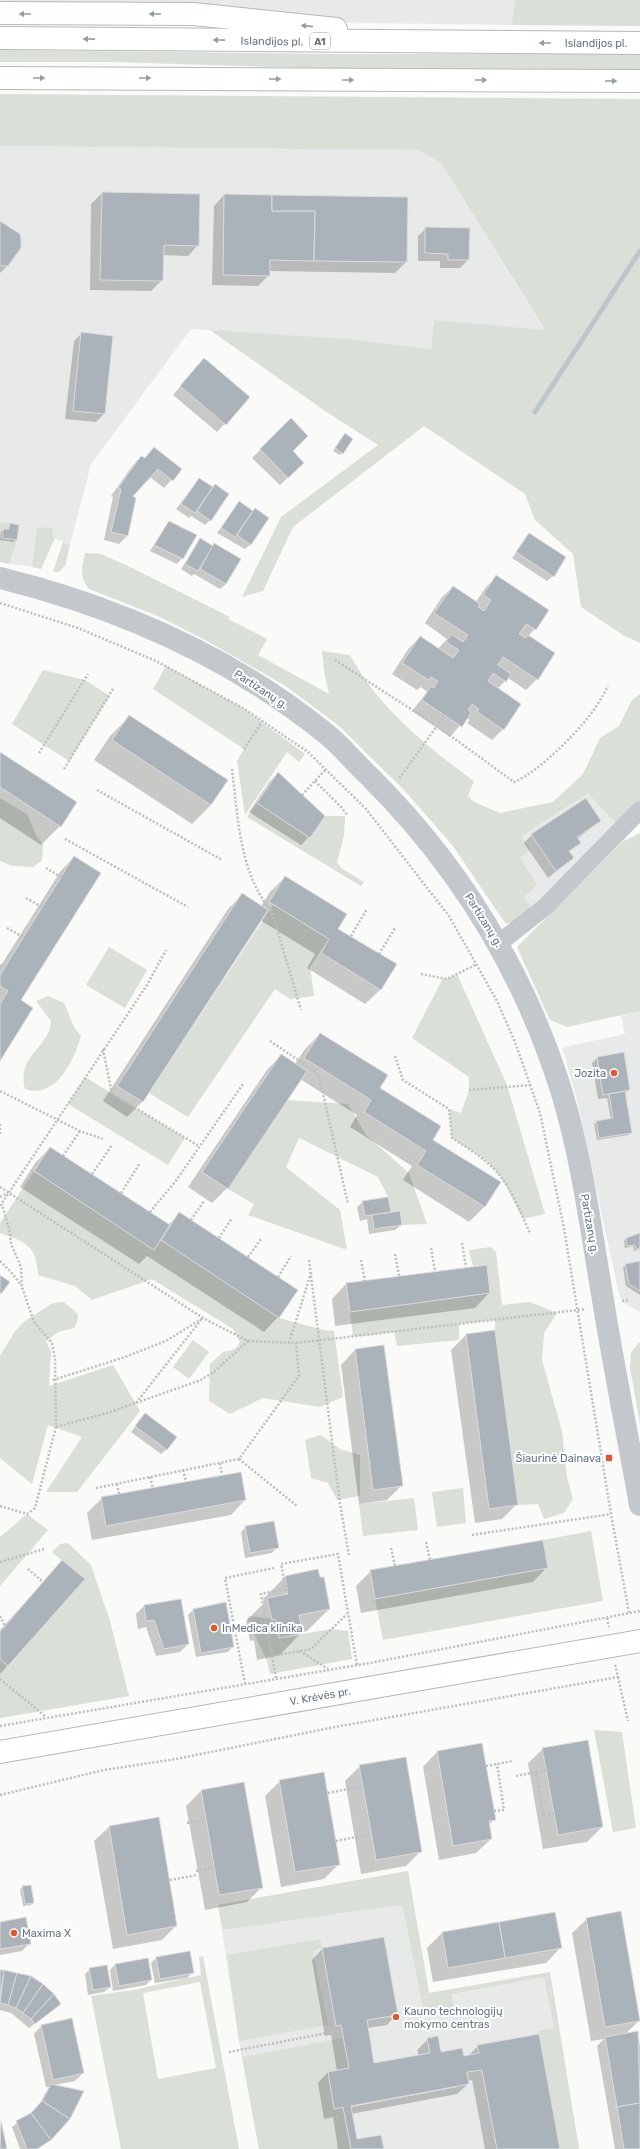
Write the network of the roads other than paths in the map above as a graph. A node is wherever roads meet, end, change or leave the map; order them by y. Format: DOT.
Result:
graph roads {
  1 [pos="0,13"];
  2 [pos="0,38"];
  3 [pos="471,43"];
  4 [pos="640,43"];
  5 [pos="0,78"];
  6 [pos="640,81"];
  7 [pos="0,578"];
  8 [pos="640,810"];
  9 [pos="499,943"];
  10 [pos="640,1505"];
  11 [pos="640,1641"];
  12 [pos="0,1752"];
  3 -- 1 [label="main road, one-way"];
  3 -- 2 [label="main road, Islandijos pl. / A1, one-way"];
  4 -- 3 [label="main road, Islandijos pl. / A1, one-way"];
  5 -- 6 [label="main road, one-way"];
  7 -- 9 [label="street, Partizanų g."];
  8 -- 9 [label="street"];
  9 -- 10 [label="street, Partizanų g."];
  11 -- 12 [label="main road, V. Krėvės pr."];
}
